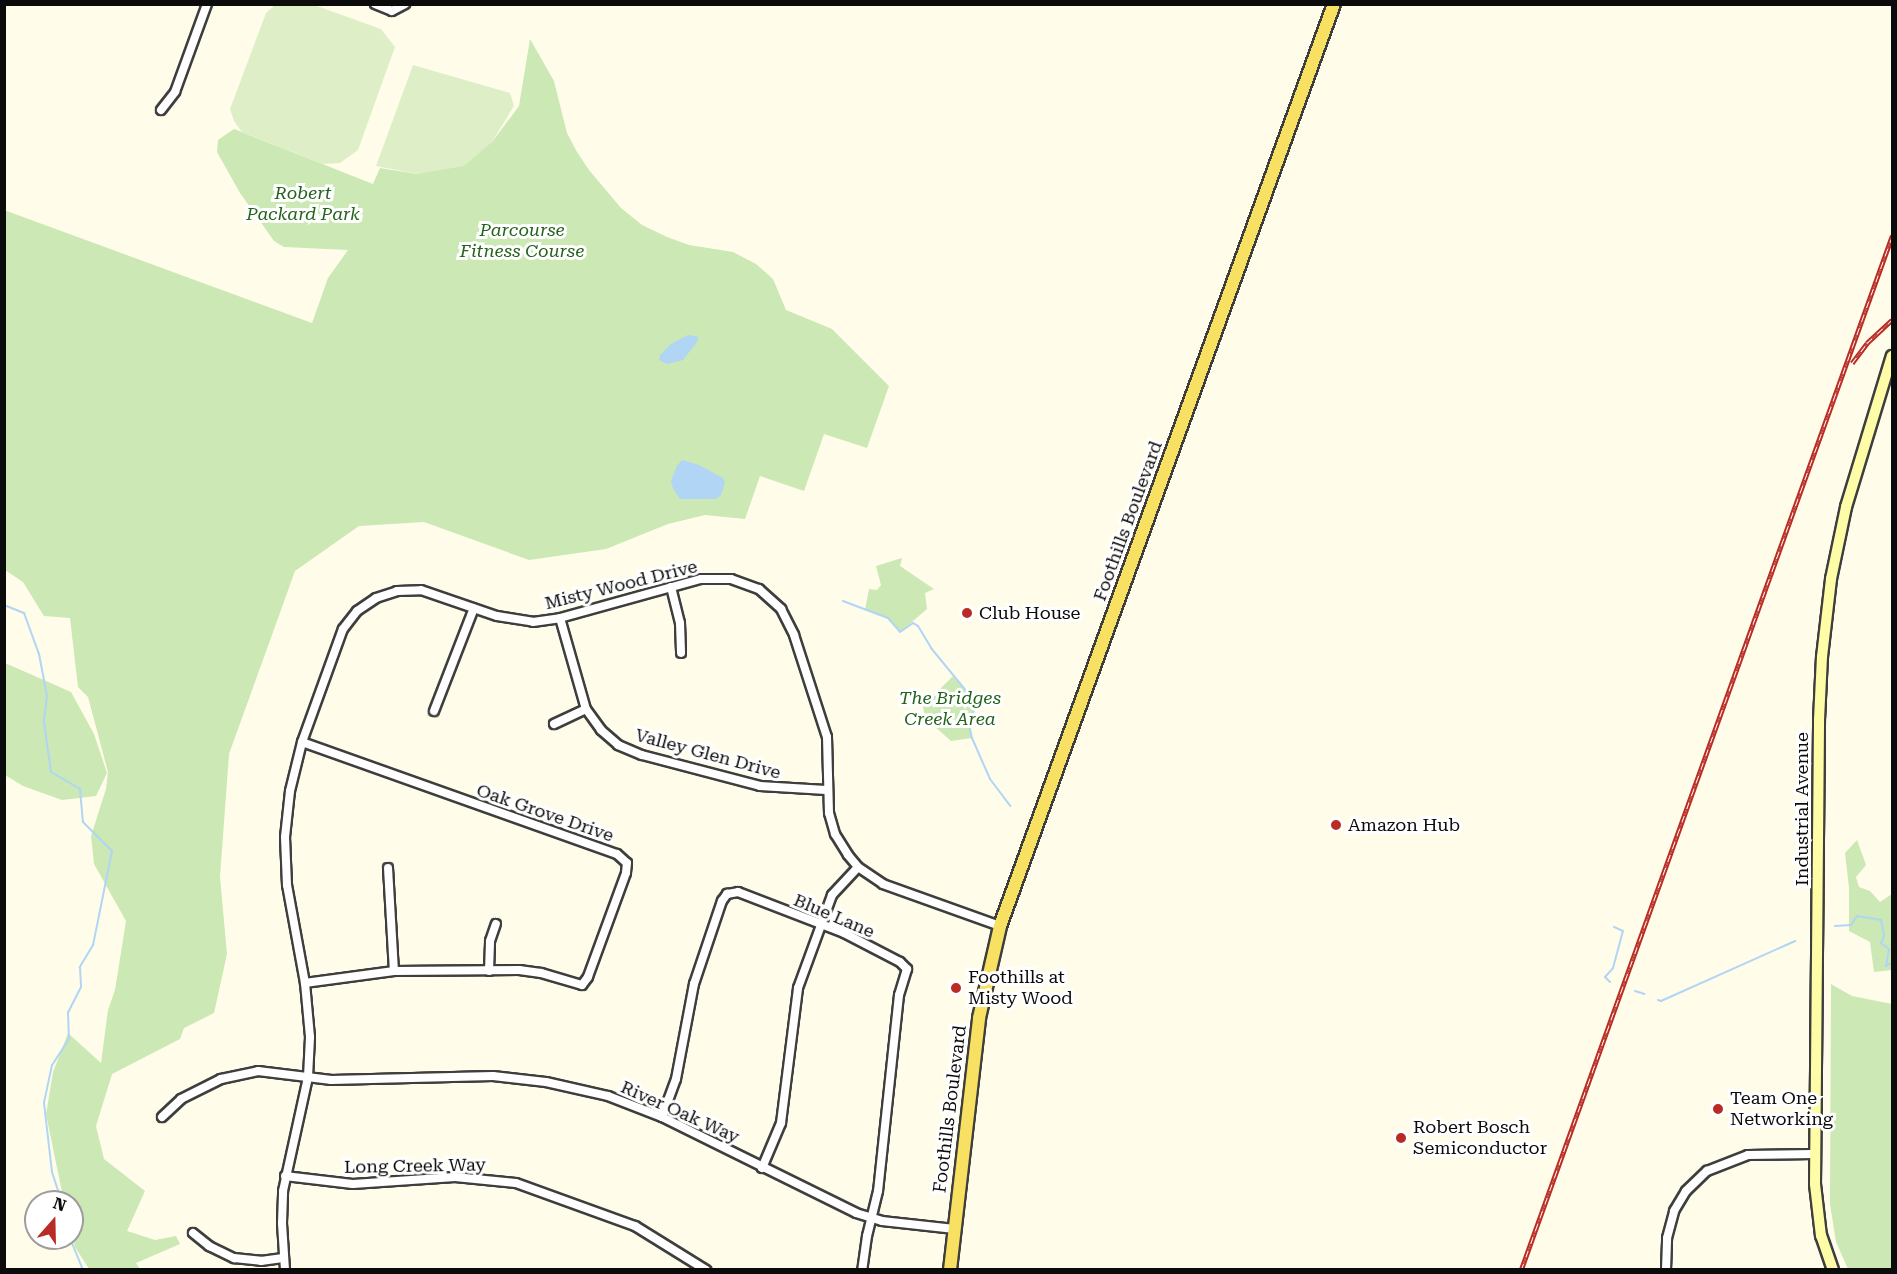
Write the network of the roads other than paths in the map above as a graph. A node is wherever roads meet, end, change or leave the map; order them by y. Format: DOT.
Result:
graph roads {
  1 [pos="207,4"];
  2 [pos="375,4"];
  3 [pos="405,4"];
  4 [pos="1334,4"];
  5 [pos="161,110"];
  6 [pos="1893,356"];
  7 [pos="671,587"];
  8 [pos="474,608"];
  9 [pos="560,618"];
  10 [pos="681,653"];
  11 [pos="586,709"];
  12 [pos="434,711"];
  13 [pos="554,724"];
  14 [pos="302,742"];
  15 [pos="826,790"];
  16 [pos="858,867"];
  17 [pos="388,868"];
  18 [pos="496,924"];
  19 [pos="821,924"];
  20 [pos="999,927"];
  21 [pos="394,971"];
  22 [pos="489,971"];
  23 [pos="305,983"];
  24 [pos="308,1077"];
  25 [pos="162,1117"];
  26 [pos="662,1117"];
  27 [pos="1814,1154"];
  28 [pos="762,1168"];
  29 [pos="285,1176"];
  30 [pos="872,1219"];
  31 [pos="955,1229"];
  32 [pos="193,1233"];
  33 [pos="283,1258"];
  34 [pos="285,1269"];
  35 [pos="706,1269"];
  36 [pos="862,1269"];
  37 [pos="950,1269"];
  38 [pos="1666,1269"];
  39 [pos="1833,1269"];
  1 -- 5 [label="street"];
  2 -- 3 [label="street"];
  4 -- 20 [label="main road, Foothills Boulevard"];
  6 -- 27 [label="street, Industrial Avenue"];
  7 -- 9 [label="street, Misty Wood Drive"];
  7 -- 10 [label="street"];
  7 -- 15 [label="street, Misty Wood Drive"];
  8 -- 9 [label="street, Misty Wood Drive"];
  8 -- 12 [label="street"];
  8 -- 14 [label="street, Misty Wood Drive"];
  9 -- 11 [label="street, Valley Glen Drive"];
  11 -- 13 [label="street"];
  11 -- 15 [label="street, Valley Glen Drive"];
  14 -- 22 [label="street, Oak Grove Drive"];
  14 -- 23 [label="street, Misty Wood Drive"];
  15 -- 16 [label="street, Misty Wood Drive"];
  16 -- 19 [label="street"];
  16 -- 20 [label="street, Misty Wood Drive"];
  17 -- 21 [label="street"];
  18 -- 22 [label="street"];
  19 -- 26 [label="street, Blue Lane"];
  19 -- 28 [label="street"];
  19 -- 30 [label="street, Blue Lane"];
  20 -- 31 [label="main road, Foothills Boulevard"];
  21 -- 22 [label="street, Oak Grove Drive"];
  21 -- 23 [label="street, Oak Grove Drive"];
  23 -- 24 [label="street, Misty Wood Drive"];
  24 -- 25 [label="street, River Oak Way"];
  24 -- 26 [label="street, River Oak Way"];
  24 -- 29 [label="street, Misty Wood Drive"];
  26 -- 28 [label="street, River Oak Way"];
  27 -- 38 [label="street"];
  27 -- 39 [label="street, Industrial Avenue"];
  28 -- 30 [label="street, River Oak Way"];
  29 -- 33 [label="street, Misty Wood Drive"];
  29 -- 35 [label="street, Long Creek Way"];
  30 -- 31 [label="street, River Oak Way"];
  30 -- 36 [label="street"];
  31 -- 37 [label="main road, Foothills Boulevard"];
  32 -- 33 [label="street"];
  33 -- 34 [label="street, Misty Wood Drive"];
}
